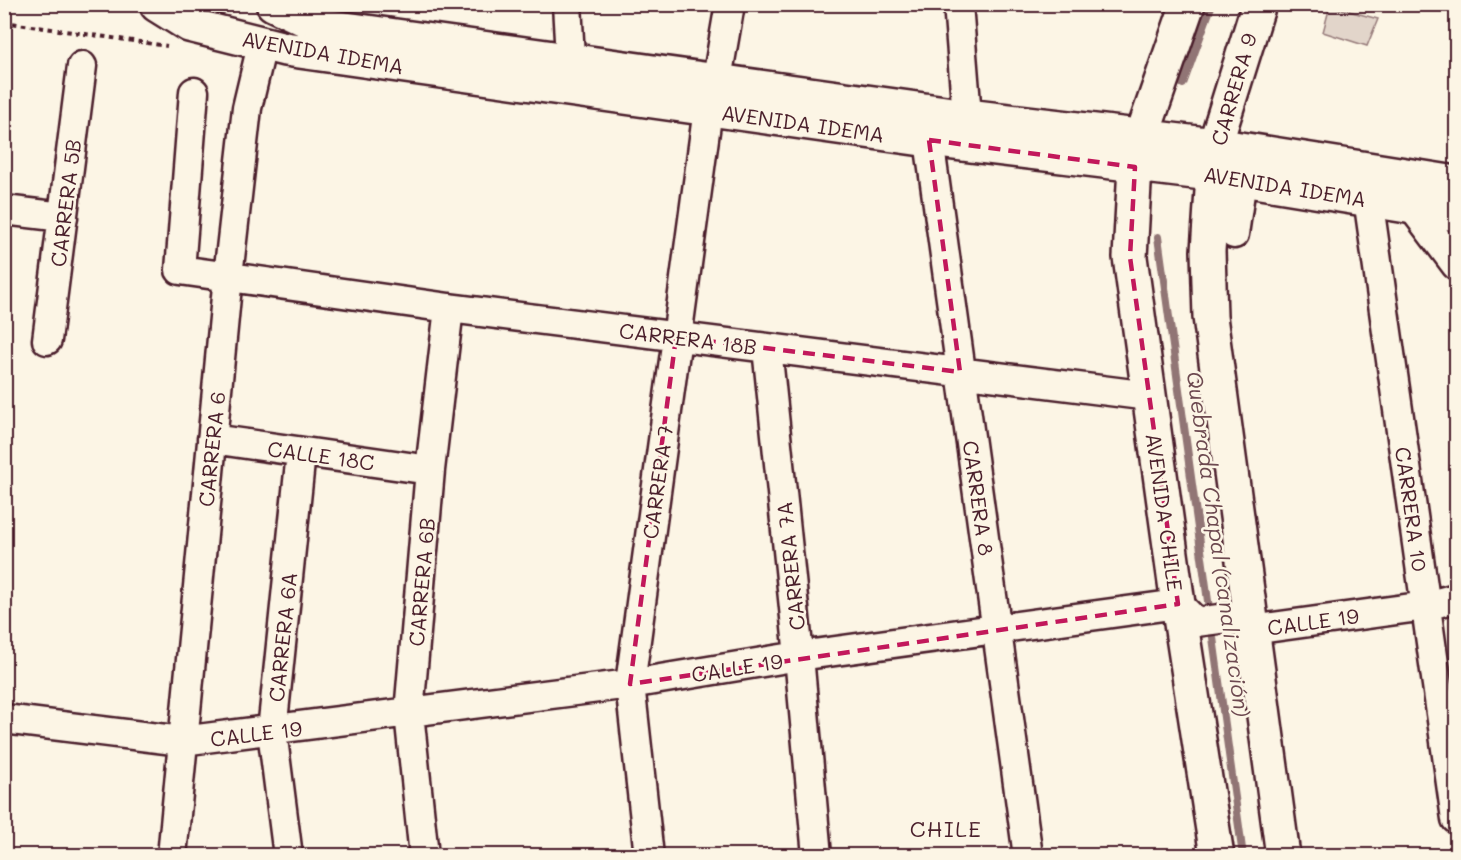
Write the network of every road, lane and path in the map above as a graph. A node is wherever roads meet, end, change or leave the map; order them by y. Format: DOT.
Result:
graph roads {
  1 [pos="273,4"];
  2 [pos="567,4"];
  3 [pos="730,4"];
  4 [pos="958,4"];
  5 [pos="1188,4"];
  6 [pos="1258,4"];
  7 [pos="157,5"];
  8 [pos="4,22"];
  9 [pos="262,45"];
  10 [pos="174,47"];
  11 [pos="570,58"];
  12 [pos="82,66"];
  13 [pos="194,92"];
  14 [pos="713,94"];
  15 [pos="967,116"];
  16 [pos="928,140"];
  17 [pos="1138,151"];
  18 [pos="1223,166"];
  19 [pos="1455,179"];
  20 [pos="1368,198"];
  21 [pos="1413,208"];
  22 [pos="4,210"];
  23 [pos="1456,214"];
  24 [pos="63,217"];
  25 [pos="1234,234"];
  26 [pos="1456,265"];
  27 [pos="228,276"];
  28 [pos="449,308"];
  29 [pos="676,337"];
  30 [pos="47,340"];
  31 [pos="767,348"];
  32 [pos="960,372"];
  33 [pos="1149,396"];
  34 [pos="212,439"];
  35 [pos="301,453"];
  36 [pos="430,470"];
  37 [pos="1456,598"];
  38 [pos="1426,606"];
  39 [pos="1187,613"];
  40 [pos="1243,623"];
  41 [pos="998,630"];
  42 [pos="799,656"];
  43 [pos="630,684"];
  44 [pos="410,713"];
  45 [pos="4,718"];
  46 [pos="272,731"];
  47 [pos="182,741"];
  48 [pos="1456,819"];
  49 [pos="172,855"];
  50 [pos="288,855"];
  51 [pos="424,855"];
  52 [pos="649,855"];
  53 [pos="816,855"];
  54 [pos="1028,855"];
  55 [pos="1217,855"];
  56 [pos="1283,855"];
  1 -- 11 [label="main road, AVENIDA IDEMA"];
  2 -- 11 [label="street"];
  3 -- 14 [label="street, CARRERA 7"];
  4 -- 15 [label="street"];
  5 -- 17 [label="main road"];
  6 -- 18 [label="main road, CARRERA 9"];
  7 -- 9 [label="main road, AVENIDA IDEMA"];
  8 -- 10 [label="path"];
  9 -- 14 [label="main road, AVENIDA IDEMA"];
  9 -- 27 [label="street, CARRERA 6"];
  11 -- 14 [label="main road, AVENIDA IDEMA"];
  12 -- 24 [label="street, CARRERA 5B"];
  13 -- 27 [label="street, CARRERA 18B"];
  14 -- 15 [label="main road, AVENIDA IDEMA"];
  14 -- 16 [label="main road, AVENIDA IDEMA"];
  14 -- 29 [label="street, CARRERA 7"];
  15 -- 17 [label="main road, AVENIDA IDEMA"];
  16 -- 17 [label="main road, AVENIDA IDEMA"];
  16 -- 32 [label="street, CARRERA 8"];
  17 -- 18 [label="main road, AVENIDA IDEMA"];
  17 -- 33 [label="main road, AVENIDA CHILE"];
  18 -- 19 [label="main road, AVENIDA IDEMA"];
  18 -- 20 [label="main road, AVENIDA IDEMA"];
  18 -- 25 [label="street"];
  18 -- 40 [label="main road"];
  20 -- 21 [label="main road, AVENIDA IDEMA"];
  20 -- 38 [label="street, CARRERA 10"];
  21 -- 23 [label="main road, AVENIDA IDEMA"];
  21 -- 26 [label="street"];
  22 -- 24 [label="street"];
  24 -- 30 [label="street, CARRERA 5B"];
  27 -- 28 [label="street, CARRERA 18B"];
  27 -- 34 [label="street, CARRERA 6"];
  28 -- 29 [label="street, CARRERA 18B"];
  28 -- 36 [label="street, CARRERA 6B"];
  29 -- 31 [label="street, CARRERA 18B"];
  29 -- 43 [label="street, CARRERA 7"];
  31 -- 32 [label="street, CARRERA 18B"];
  31 -- 42 [label="street, CARRERA 7A"];
  32 -- 33 [label="street, CARRERA 18B"];
  32 -- 41 [label="street, CARRERA 8"];
  33 -- 39 [label="main road, AVENIDA CHILE"];
  34 -- 35 [label="street, CALLE 18C"];
  34 -- 47 [label="street, CARRERA 6"];
  35 -- 36 [label="street, CALLE 18C"];
  35 -- 46 [label="street, CARRERA 6A"];
  36 -- 44 [label="street, CARRERA 6B"];
  37 -- 38 [label="street, CALLE 19"];
  38 -- 40 [label="street, CALLE 19"];
  38 -- 48 [label="street, CARRERA 10"];
  39 -- 40 [label="street, CALLE 19"];
  39 -- 41 [label="street, CALLE 19"];
  39 -- 55 [label="main road, AVENIDA CHILE"];
  40 -- 56 [label="main road"];
  41 -- 42 [label="street, CALLE 19"];
  41 -- 54 [label="street, CARRERA 8"];
  42 -- 43 [label="street, CALLE 19"];
  42 -- 53 [label="street, CARRERA 7A"];
  43 -- 44 [label="street, CALLE 19"];
  43 -- 52 [label="street, CARRERA 7"];
  44 -- 46 [label="street, CALLE 19"];
  44 -- 51 [label="street, CARRERA 6B"];
  45 -- 47 [label="street, CALLE 19"];
  46 -- 47 [label="street, CALLE 19"];
  46 -- 50 [label="street, CARRERA 6A"];
  47 -- 49 [label="street, CARRERA 6"];
}
